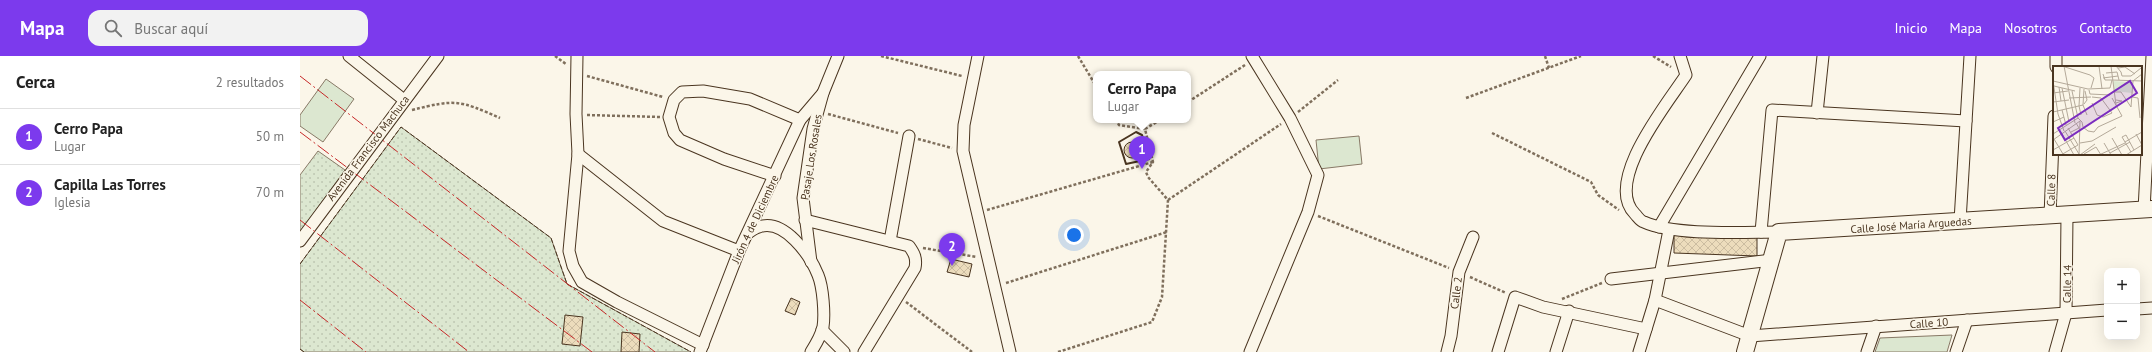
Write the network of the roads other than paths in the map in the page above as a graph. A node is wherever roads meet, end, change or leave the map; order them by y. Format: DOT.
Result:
graph roads {
  1 [pos="349,56"];
  2 [pos="438,56"];
  3 [pos="577,56"];
  4 [pos="838,56"];
  5 [pos="978,56"];
  6 [pos="1680,56"];
  7 [pos="1760,56"];
  8 [pos="1823,56"];
  9 [pos="1970,56"];
  10 [pos="2152,56"];
  11 [pos="1253,58"];
  12 [pos="823,93"];
  13 [pos="404,100"];
  14 [pos="1817,113"];
  15 [pos="800,120"];
  16 [pos="1966,121"];
  17 [pos="909,136"];
  18 [pos="2053,141"];
  19 [pos="578,154"];
  20 [pos="774,176"];
  21 [pos="2148,209"];
  22 [pos="2067,215"];
  23 [pos="2050,216"];
  24 [pos="805,220"];
  25 [pos="1960,222"];
  26 [pos="1664,228"];
  27 [pos="1761,232"];
  28 [pos="1779,232"];
  29 [pos="748,233"];
  30 [pos="1473,237"];
  31 [pos="300,241"];
  32 [pos="890,241"];
  33 [pos="739,251"];
  34 [pos="1772,260"];
  35 [pos="811,262"];
  36 [pos="1661,272"];
  37 [pos="1611,279"];
  38 [pos="1655,300"];
  39 [pos="2140,308"];
  40 [pos="2152,308"];
  41 [pos="2104,310"];
  42 [pos="1569,311"];
  43 [pos="2066,313"];
  44 [pos="1966,320"];
  45 [pos="1876,326"];
  46 [pos="1646,329"];
  47 [pos="822,330"];
  48 [pos="1750,336"];
  49 [pos="701,348"];
  50 [pos="811,352"];
  51 [pos="844,352"];
  52 [pos="864,352"];
  53 [pos="1010,352"];
  54 [pos="1250,352"];
  55 [pos="1447,352"];
  56 [pos="1498,352"];
  57 [pos="1556,352"];
  58 [pos="1639,352"];
  59 [pos="1745,352"];
  60 [pos="1867,352"];
  61 [pos="1956,352"];
  62 [pos="2055,352"];
  1 -- 13 [label="street"];
  2 -- 13 [label="street, Avenida Francisco Machuca"];
  3 -- 19 [label="street"];
  4 -- 12 [label="street, Pasaje Los Rosales"];
  5 -- 53 [label="street"];
  6 -- 26 [label="street, Calle José María Arguedas"];
  7 -- 26 [label="street"];
  8 -- 14 [label="street"];
  9 -- 16 [label="street"];
  10 -- 21 [label="street"];
  11 -- 54 [label="street"];
  12 -- 15 [label="street, Jirón 4 de Diciembre"];
  12 -- 24 [label="street, Pasaje Los Rosales"];
  13 -- 31 [label="street, Avenida Francisco Machuca"];
  14 -- 16 [label="street"];
  14 -- 27 [label="street"];
  15 -- 20 [label="street, Jirón 4 de Diciembre"];
  15 -- 20 [label="street"];
  16 -- 25 [label="street"];
  17 -- 32 [label="street"];
  18 -- 23 [label="street, Calle 8"];
  19 -- 33 [label="street"];
  19 -- 49 [label="street"];
  20 -- 29 [label="street, Jirón 4 de Diciembre"];
  21 -- 22 [label="street, Calle José María Arguedas"];
  22 -- 23 [label="street, Calle José María Arguedas"];
  22 -- 43 [label="street, Calle 14"];
  23 -- 25 [label="street, Calle José María Arguedas"];
  24 -- 32 [label="street"];
  24 -- 35 [label="street, Pasaje Los Rosales"];
  25 -- 28 [label="street, Calle José María Arguedas"];
  26 -- 27 [label="street, Calle José María Arguedas"];
  26 -- 36 [label="street"];
  27 -- 28 [label="street, Calle José María Arguedas"];
  28 -- 34 [label="street"];
  29 -- 33 [label="street, Jirón 4 de Diciembre"];
  29 -- 35 [label="street, Pasaje Los Rosales"];
  30 -- 55 [label="street, Calle 2"];
  32 -- 52 [label="street"];
  33 -- 49 [label="street, Jirón 4 de Diciembre"];
  34 -- 36 [label="street"];
  34 -- 48 [label="street"];
  35 -- 47 [label="street, Pasaje Los Rosales"];
  36 -- 37 [label="street"];
  36 -- 38 [label="street"];
  38 -- 46 [label="street"];
  38 -- 48 [label="street"];
  39 -- 40 [label="street"];
  41 -- 43 [label="street, Calle 10"];
  42 -- 46 [label="street"];
  42 -- 56 [label="street"];
  42 -- 57 [label="street"];
  43 -- 44 [label="street, Calle 10"];
  43 -- 62 [label="street, Calle 14"];
  44 -- 45 [label="street, Calle 10"];
  44 -- 61 [label="street"];
  45 -- 48 [label="street, Calle 10"];
  45 -- 60 [label="street"];
  46 -- 58 [label="street"];
  47 -- 50 [label="street, Pasaje Los Rosales"];
  47 -- 51 [label="street"];
  48 -- 59 [label="street"];
}
